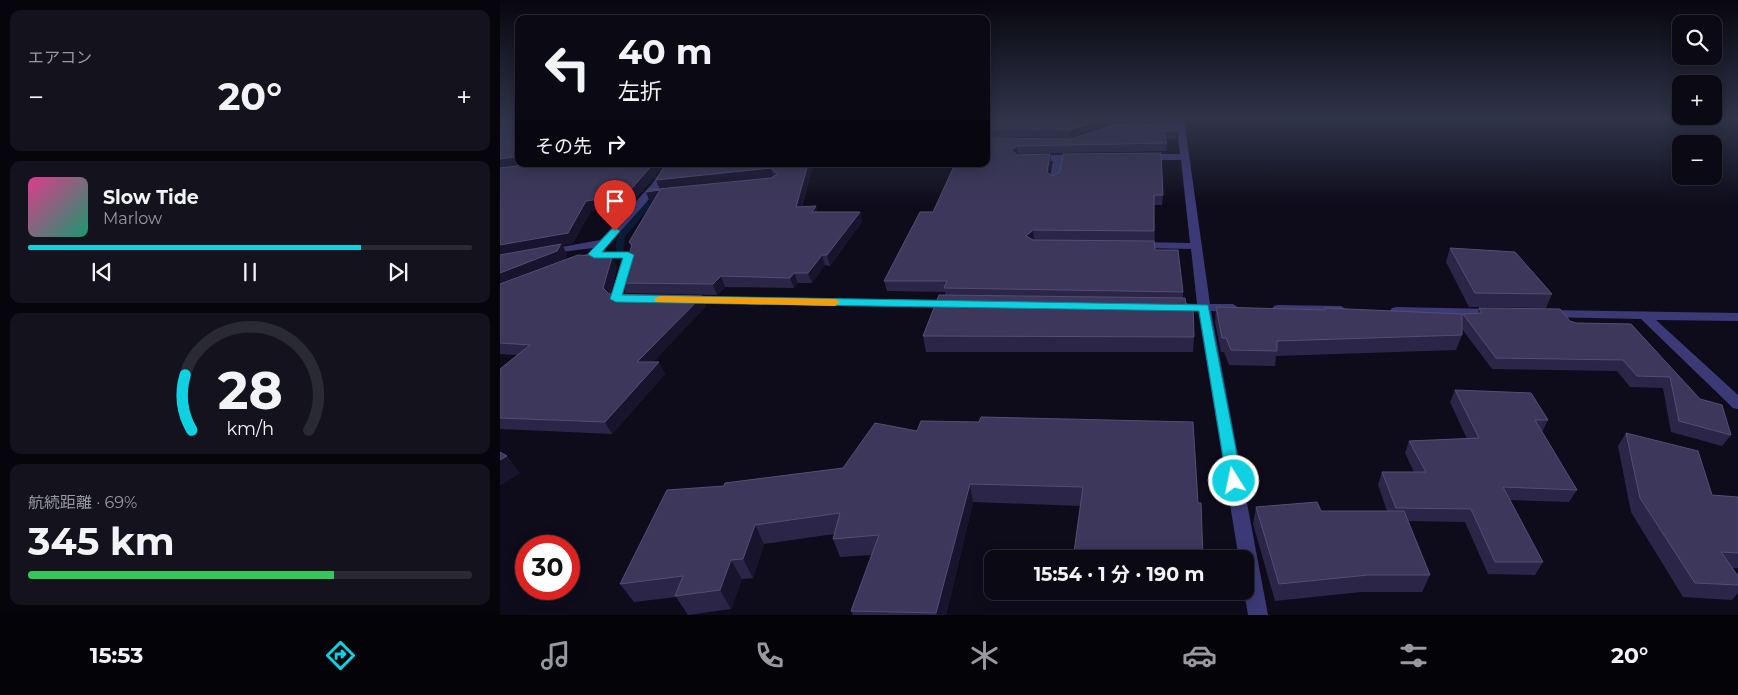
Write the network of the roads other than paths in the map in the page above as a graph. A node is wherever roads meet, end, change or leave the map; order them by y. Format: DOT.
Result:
graph roads {
  1 [pos="1182,148"];
  2 [pos="1136,157"];
  3 [pos="1184,157"];
  4 [pos="1058,158"];
  5 [pos="1087,158"];
  6 [pos="1028,159"];
  7 [pos="668,167"];
  8 [pos="1054,181"];
  9 [pos="665,193"];
  10 [pos="648,195"];
  11 [pos="604,243"];
  12 [pos="1128,245"];
  13 [pos="1196,246"];
  14 [pos="538,254"];
  15 [pos="594,254"];
  16 [pos="566,265"];
  17 [pos="645,299"];
  18 [pos="674,300"];
  19 [pos="967,304"];
  20 [pos="1165,307"];
  21 [pos="1204,308"];
  22 [pos="1243,308"];
  23 [pos="1263,309"];
  24 [pos="1351,311"];
  25 [pos="1381,311"];
  26 [pos="1508,314"];
  27 [pos="1538,314"];
  28 [pos="1645,316"];
  29 [pos="1738,318"];
  30 [pos="1738,404"];
  31 [pos="1258,615"];
  1 -- 3 [label="street"];
  2 -- 3 [label="street"];
  3 -- 13 [label="street"];
  4 -- 5 [label="street"];
  4 -- 6 [label="street"];
  4 -- 8 [label="street"];
  7 -- 10 [label="street"];
  9 -- 10 [label="street"];
  10 -- 11 [label="street"];
  11 -- 14 [label="street"];
  11 -- 15 [label="street"];
  12 -- 13 [label="street"];
  13 -- 21 [label="street"];
  15 -- 16 [label="street"];
  15 -- 17 [label="street"];
  18 -- 19 [label="street"];
  20 -- 21 [label="street"];
  21 -- 22 [label="street"];
  21 -- 31 [label="street"];
  23 -- 24 [label="street"];
  25 -- 26 [label="street"];
  27 -- 28 [label="street"];
  28 -- 29 [label="street"];
  28 -- 30 [label="street"];
}
